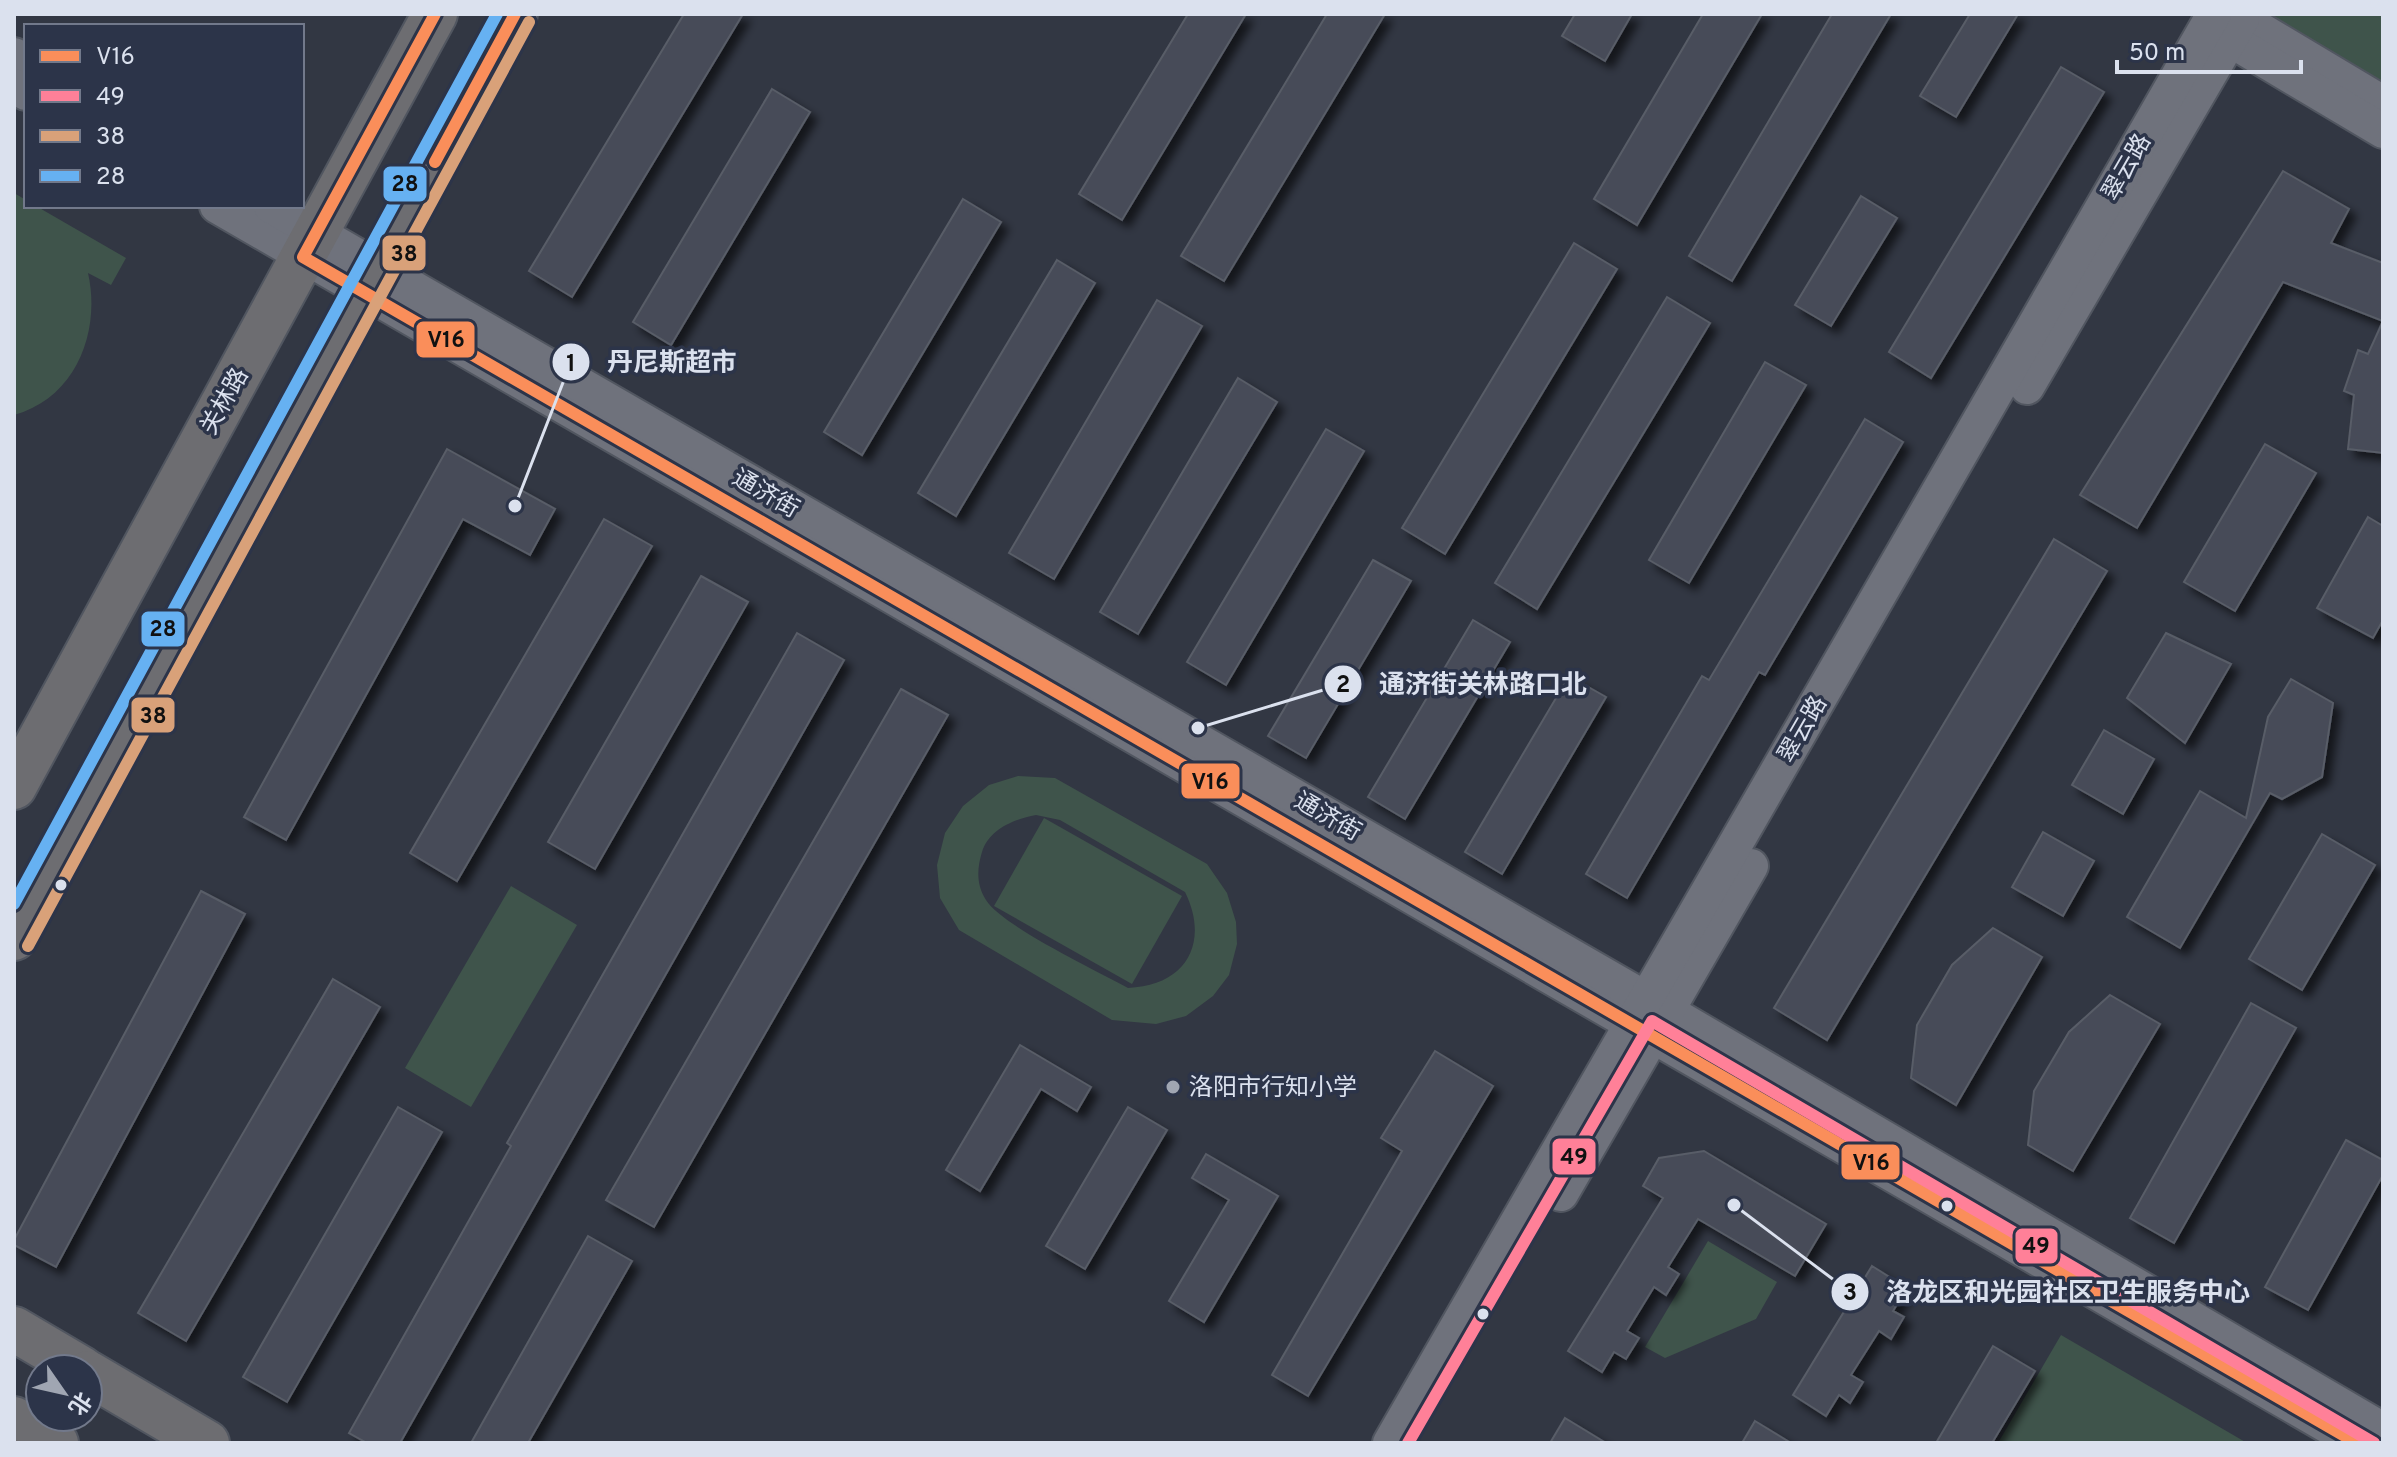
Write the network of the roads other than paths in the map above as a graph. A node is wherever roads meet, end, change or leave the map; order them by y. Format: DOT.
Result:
graph roads {
  1 [pos="435,14"];
  2 [pos="515,14"];
  3 [pos="2219,21"];
  4 [pos="2383,103"];
  5 [pos="2383,131"];
  6 [pos="222,208"];
  7 [pos="273,208"];
  8 [pos="309,244"];
  9 [pos="370,281"];
  10 [pos="14,787"];
  11 [pos="14,938"];
  12 [pos="1649,1018"];
  13 [pos="14,1329"];
  14 [pos="55,1353"];
  15 [pos="104,1382"];
  16 [pos="14,1419"];
  17 [pos="2383,1430"];
  18 [pos="56,1443"];
  19 [pos="207,1443"];
  20 [pos="1390,1443"];
  21 [pos="1415,1443"];
  22 [pos="2357,1443"];
  1 -- 8 [label="main road, 关林路"];
  2 -- 9 [label="main road"];
  3 -- 4 [label="street"];
  3 -- 5 [label="street"];
  3 -- 12 [label="street, 翠云路"];
  6 -- 8 [label="street, 通济街"];
  7 -- 8 [label="street, 通济街"];
  8 -- 9 [label="street, 通济街"];
  8 -- 10 [label="main road, 关林路"];
  9 -- 11 [label="main road"];
  9 -- 12 [label="street, 通济街"];
  12 -- 17 [label="street, 通济街"];
  12 -- 20 [label="street, 翠云路"];
  12 -- 21 [label="street, 翠云路"];
  12 -- 22 [label="street, 通济街"];
  13 -- 14 [label="main road"];
  15 -- 19 [label="main road"];
  16 -- 18 [label="main road"];
}
